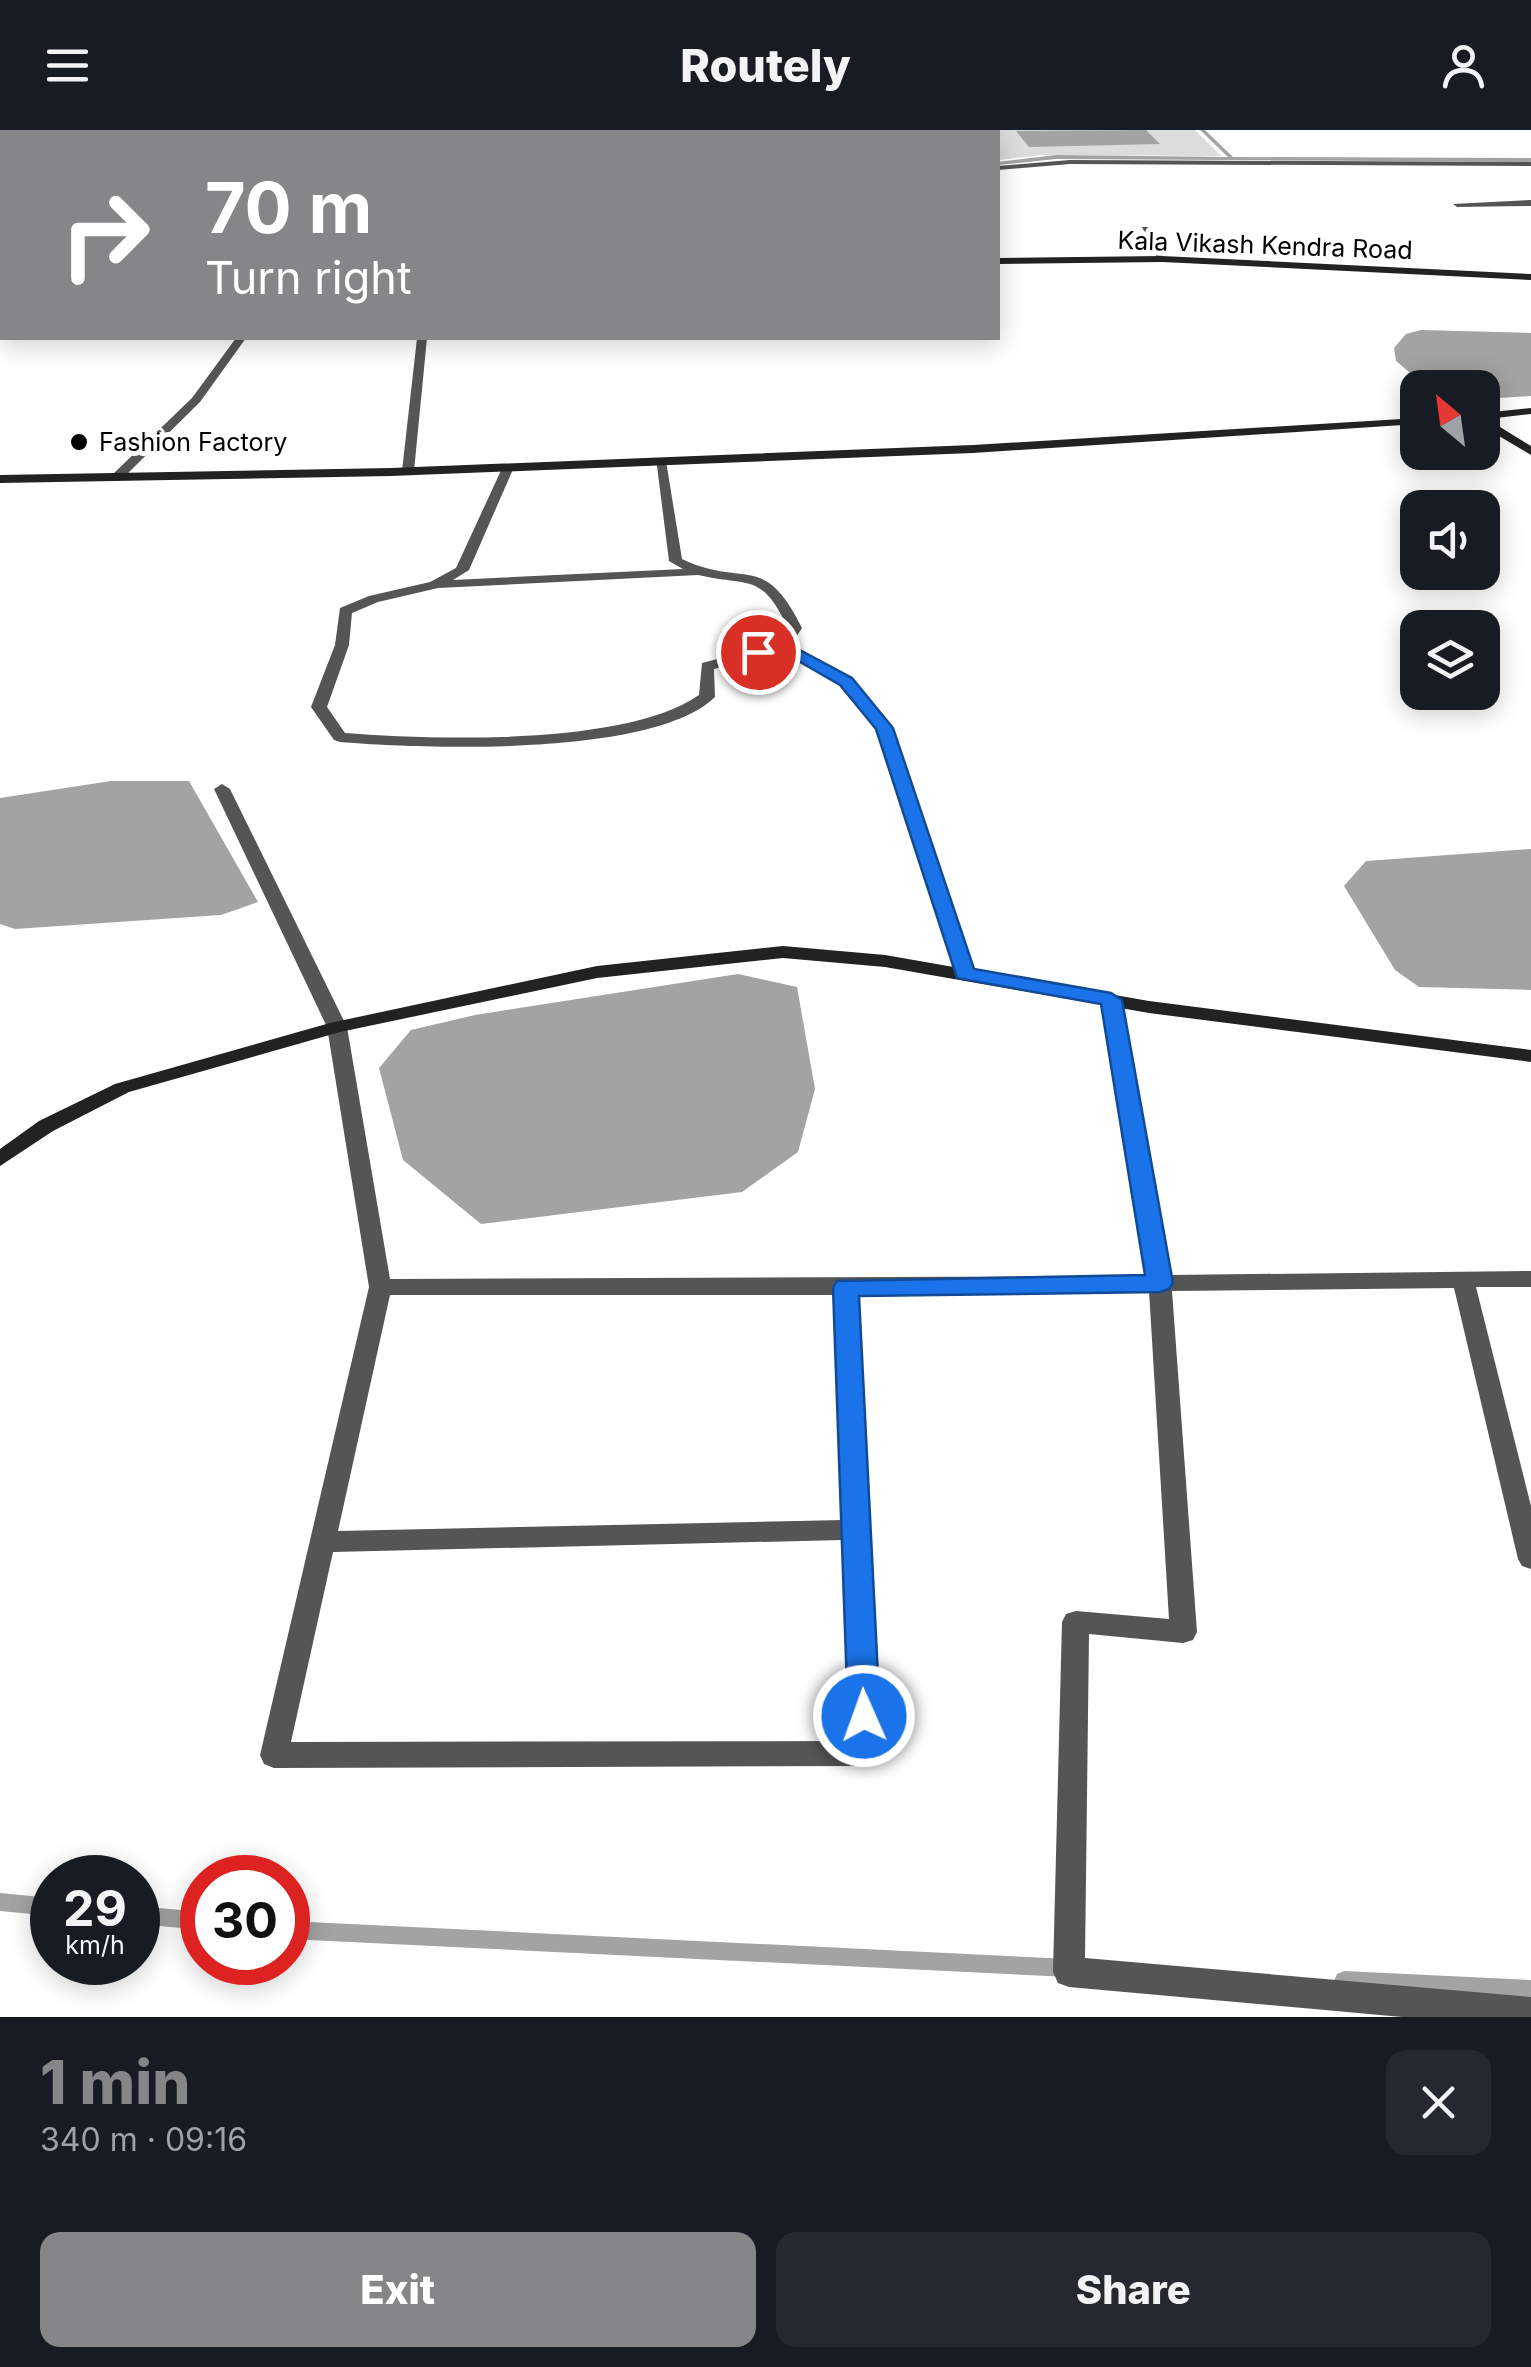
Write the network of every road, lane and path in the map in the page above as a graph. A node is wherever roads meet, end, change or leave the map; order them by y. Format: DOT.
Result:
graph roads {
  1 [pos="1451,163"];
  2 [pos="1530,164"];
  3 [pos="1000,168"];
  4 [pos="1460,173"];
  5 [pos="1531,202"];
  6 [pos="1458,204"];
  7 [pos="1145,229"];
  8 [pos="1162,259"];
  9 [pos="1000,261"];
  10 [pos="1531,276"];
  11 [pos="240,340"];
  12 [pos="422,340"];
  13 [pos="1531,411"];
  14 [pos="1500,415"];
  15 [pos="1400,422"];
  16 [pos="1500,430"];
  17 [pos="1531,451"];
  18 [pos="660,461"];
  19 [pos="508,467"];
  20 [pos="408,471"];
  21 [pos="117,477"];
  22 [pos="0,480"];
  23 [pos="695,572"];
  24 [pos="436,585"];
  25 [pos="783,646"];
  26 [pos="222,789"];
  27 [pos="964,974"];
  28 [pos="1111,1000"];
  29 [pos="338,1027"];
  30 [pos="1531,1056"];
  31 [pos="0,1159"];
  32 [pos="1531,1278"];
  33 [pos="1463,1280"];
  34 [pos="1160,1283"];
  35 [pos="380,1287"];
  36 [pos="846,1287"];
  37 [pos="856,1530"];
  38 [pos="322,1542"];
  39 [pos="1531,1559"];
  40 [pos="1531,2013"];
  1 -- 2 [label="street"];
  1 -- 3 [label="street"];
  1 -- 4 [label="street"];
  5 -- 6 [label="street"];
  7 -- 8 [label="street"];
  8 -- 9 [label="street, Kala Vikash Kendra Road"];
  8 -- 10 [label="street, Kala Vikash Kendra Road"];
  11 -- 21 [label="street"];
  12 -- 20 [label="street"];
  13 -- 14 [label="street"];
  15 -- 18 [label="street"];
  16 -- 17 [label="street"];
  18 -- 19 [label="street"];
  18 -- 23 [label="street"];
  19 -- 20 [label="street"];
  19 -- 24 [label="street"];
  20 -- 21 [label="street"];
  21 -- 22 [label="street"];
  23 -- 24 [label="street"];
  23 -- 25 [label="street"];
  24 -- 25 [label="street"];
  25 -- 27 [label="street"];
  26 -- 29 [label="street"];
  27 -- 28 [label="street"];
  27 -- 29 [label="street"];
  28 -- 30 [label="street"];
  28 -- 34 [label="street"];
  29 -- 31 [label="street"];
  29 -- 35 [label="street"];
  32 -- 33 [label="street"];
  33 -- 34 [label="street"];
  33 -- 39 [label="street"];
  34 -- 36 [label="street"];
  34 -- 40 [label="street"];
  35 -- 36 [label="street"];
  35 -- 38 [label="street"];
  36 -- 37 [label="street"];
  37 -- 38 [label="street"];
  37 -- 38 [label="street"];
}
